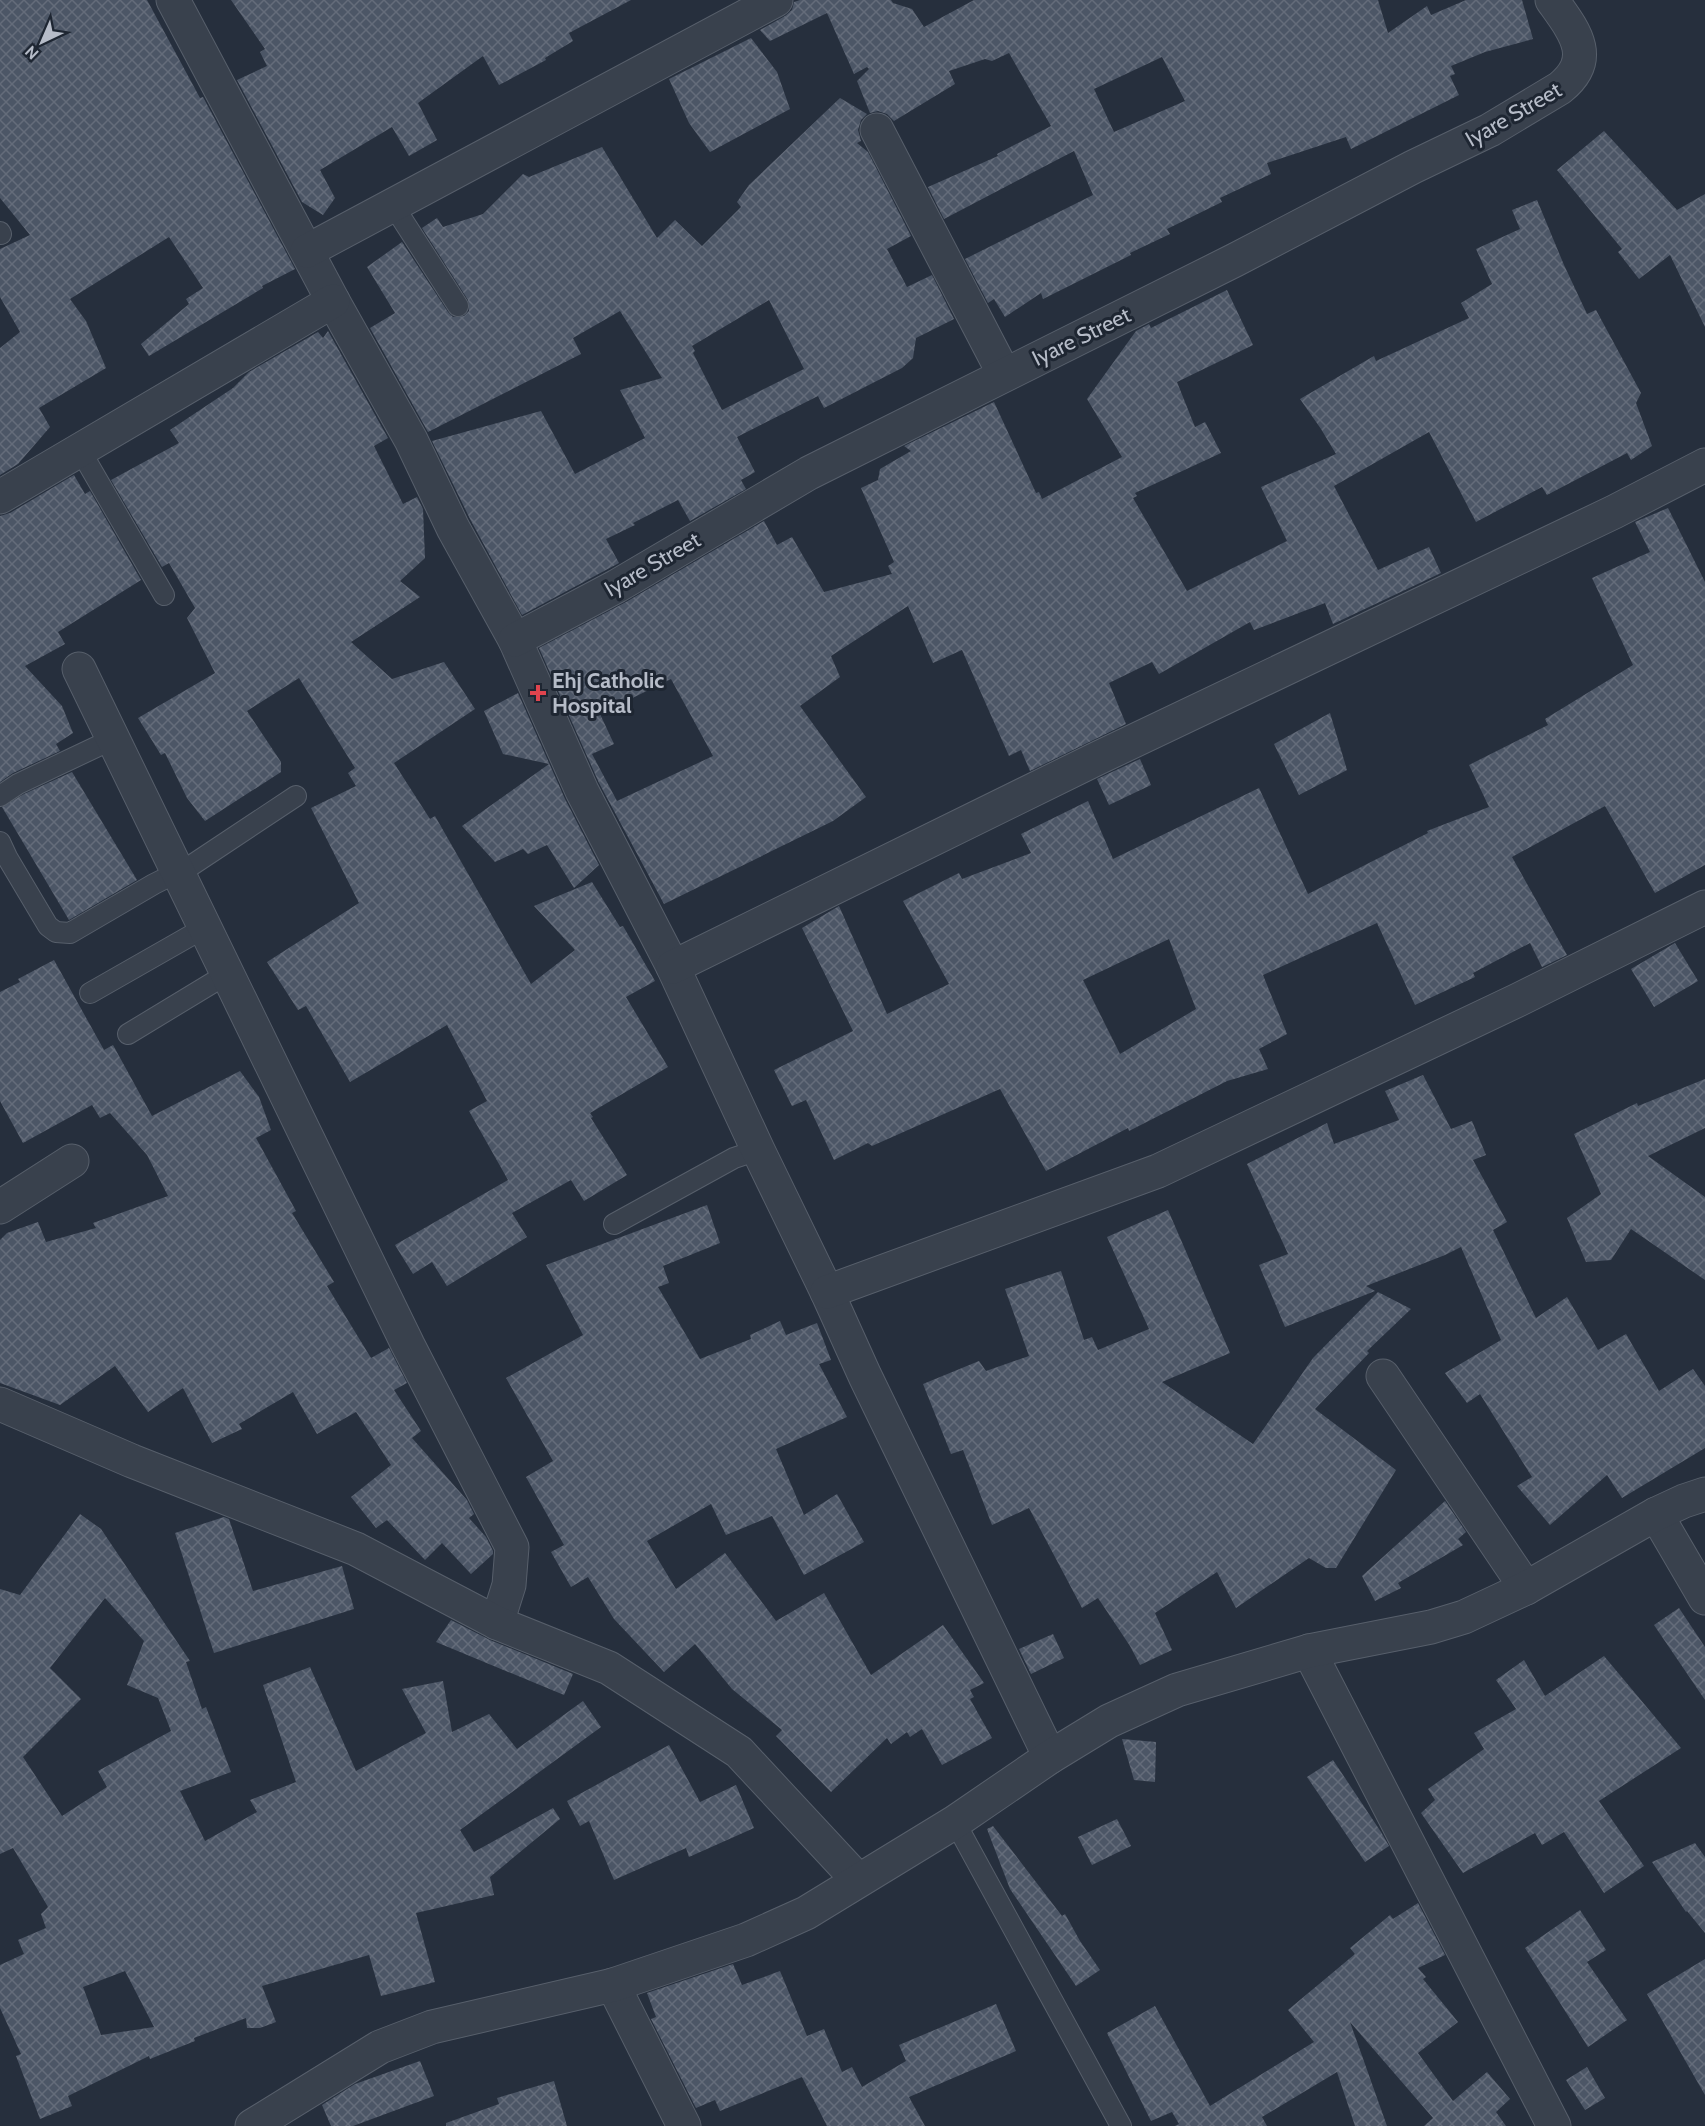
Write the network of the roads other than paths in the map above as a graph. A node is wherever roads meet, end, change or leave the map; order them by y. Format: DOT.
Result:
graph roads {
  1 [pos="174,0"];
  2 [pos="776,0"];
  3 [pos="1552,0"];
  4 [pos="877,130"];
  5 [pos="393,205"];
  6 [pos="307,250"];
  7 [pos="333,300"];
  8 [pos="458,306"];
  9 [pos="1004,374"];
  10 [pos="80,450"];
  11 [pos="1705,465"];
  12 [pos="0,497"];
  13 [pos="164,595"];
  14 [pos="514,640"];
  15 [pos="79,669"];
  16 [pos="113,739"];
  17 [pos="0,795"];
  18 [pos="296,796"];
  19 [pos="0,842"];
  20 [pos="177,871"];
  21 [pos="1705,907"];
  22 [pos="204,928"];
  23 [pos="673,967"];
  24 [pos="227,974"];
  25 [pos="90,993"];
  26 [pos="128,1034"];
  27 [pos="758,1150"];
  28 [pos="72,1161"];
  29 [pos="0,1207"];
  30 [pos="614,1224"];
  31 [pos="827,1292"];
  32 [pos="1383,1376"];
  33 [pos="0,1404"];
  34 [pos="1705,1494"];
  35 [pos="1656,1514"];
  36 [pos="1526,1588"];
  37 [pos="1705,1598"];
  38 [pos="497,1623"];
  39 [pos="1309,1651"];
  40 [pos="1050,1757"];
  41 [pos="955,1822"];
  42 [pos="858,1880"];
  43 [pos="613,1985"];
  44 [pos="252,2126"];
  45 [pos="684,2126"];
  46 [pos="1121,2126"];
  47 [pos="1554,2126"];
  1 -- 6 [label="street"];
  2 -- 5 [label="street"];
  3 -- 9 [label="street, Iyare Street"];
  4 -- 9 [label="street"];
  5 -- 6 [label="street"];
  5 -- 8 [label="lane"];
  6 -- 7 [label="street"];
  7 -- 10 [label="street"];
  7 -- 14 [label="street"];
  9 -- 14 [label="street, Iyare Street"];
  10 -- 12 [label="street"];
  10 -- 13 [label="lane"];
  11 -- 23 [label="street"];
  14 -- 23 [label="street"];
  15 -- 16 [label="street"];
  16 -- 17 [label="lane"];
  16 -- 20 [label="street"];
  18 -- 20 [label="lane"];
  19 -- 20 [label="lane"];
  20 -- 22 [label="street"];
  21 -- 31 [label="street"];
  22 -- 24 [label="street"];
  22 -- 25 [label="lane"];
  23 -- 27 [label="street"];
  24 -- 26 [label="lane"];
  24 -- 38 [label="street"];
  27 -- 30 [label="lane"];
  27 -- 31 [label="street"];
  28 -- 29 [label="street"];
  31 -- 40 [label="street"];
  32 -- 36 [label="street"];
  33 -- 38 [label="street"];
  34 -- 35 [label="street"];
  35 -- 36 [label="street"];
  35 -- 37 [label="street"];
  36 -- 39 [label="street"];
  38 -- 42 [label="street"];
  39 -- 40 [label="street"];
  39 -- 47 [label="street"];
  40 -- 41 [label="street"];
  41 -- 42 [label="street"];
  41 -- 46 [label="lane"];
  42 -- 43 [label="street"];
  43 -- 44 [label="street"];
  43 -- 45 [label="street"];
}
